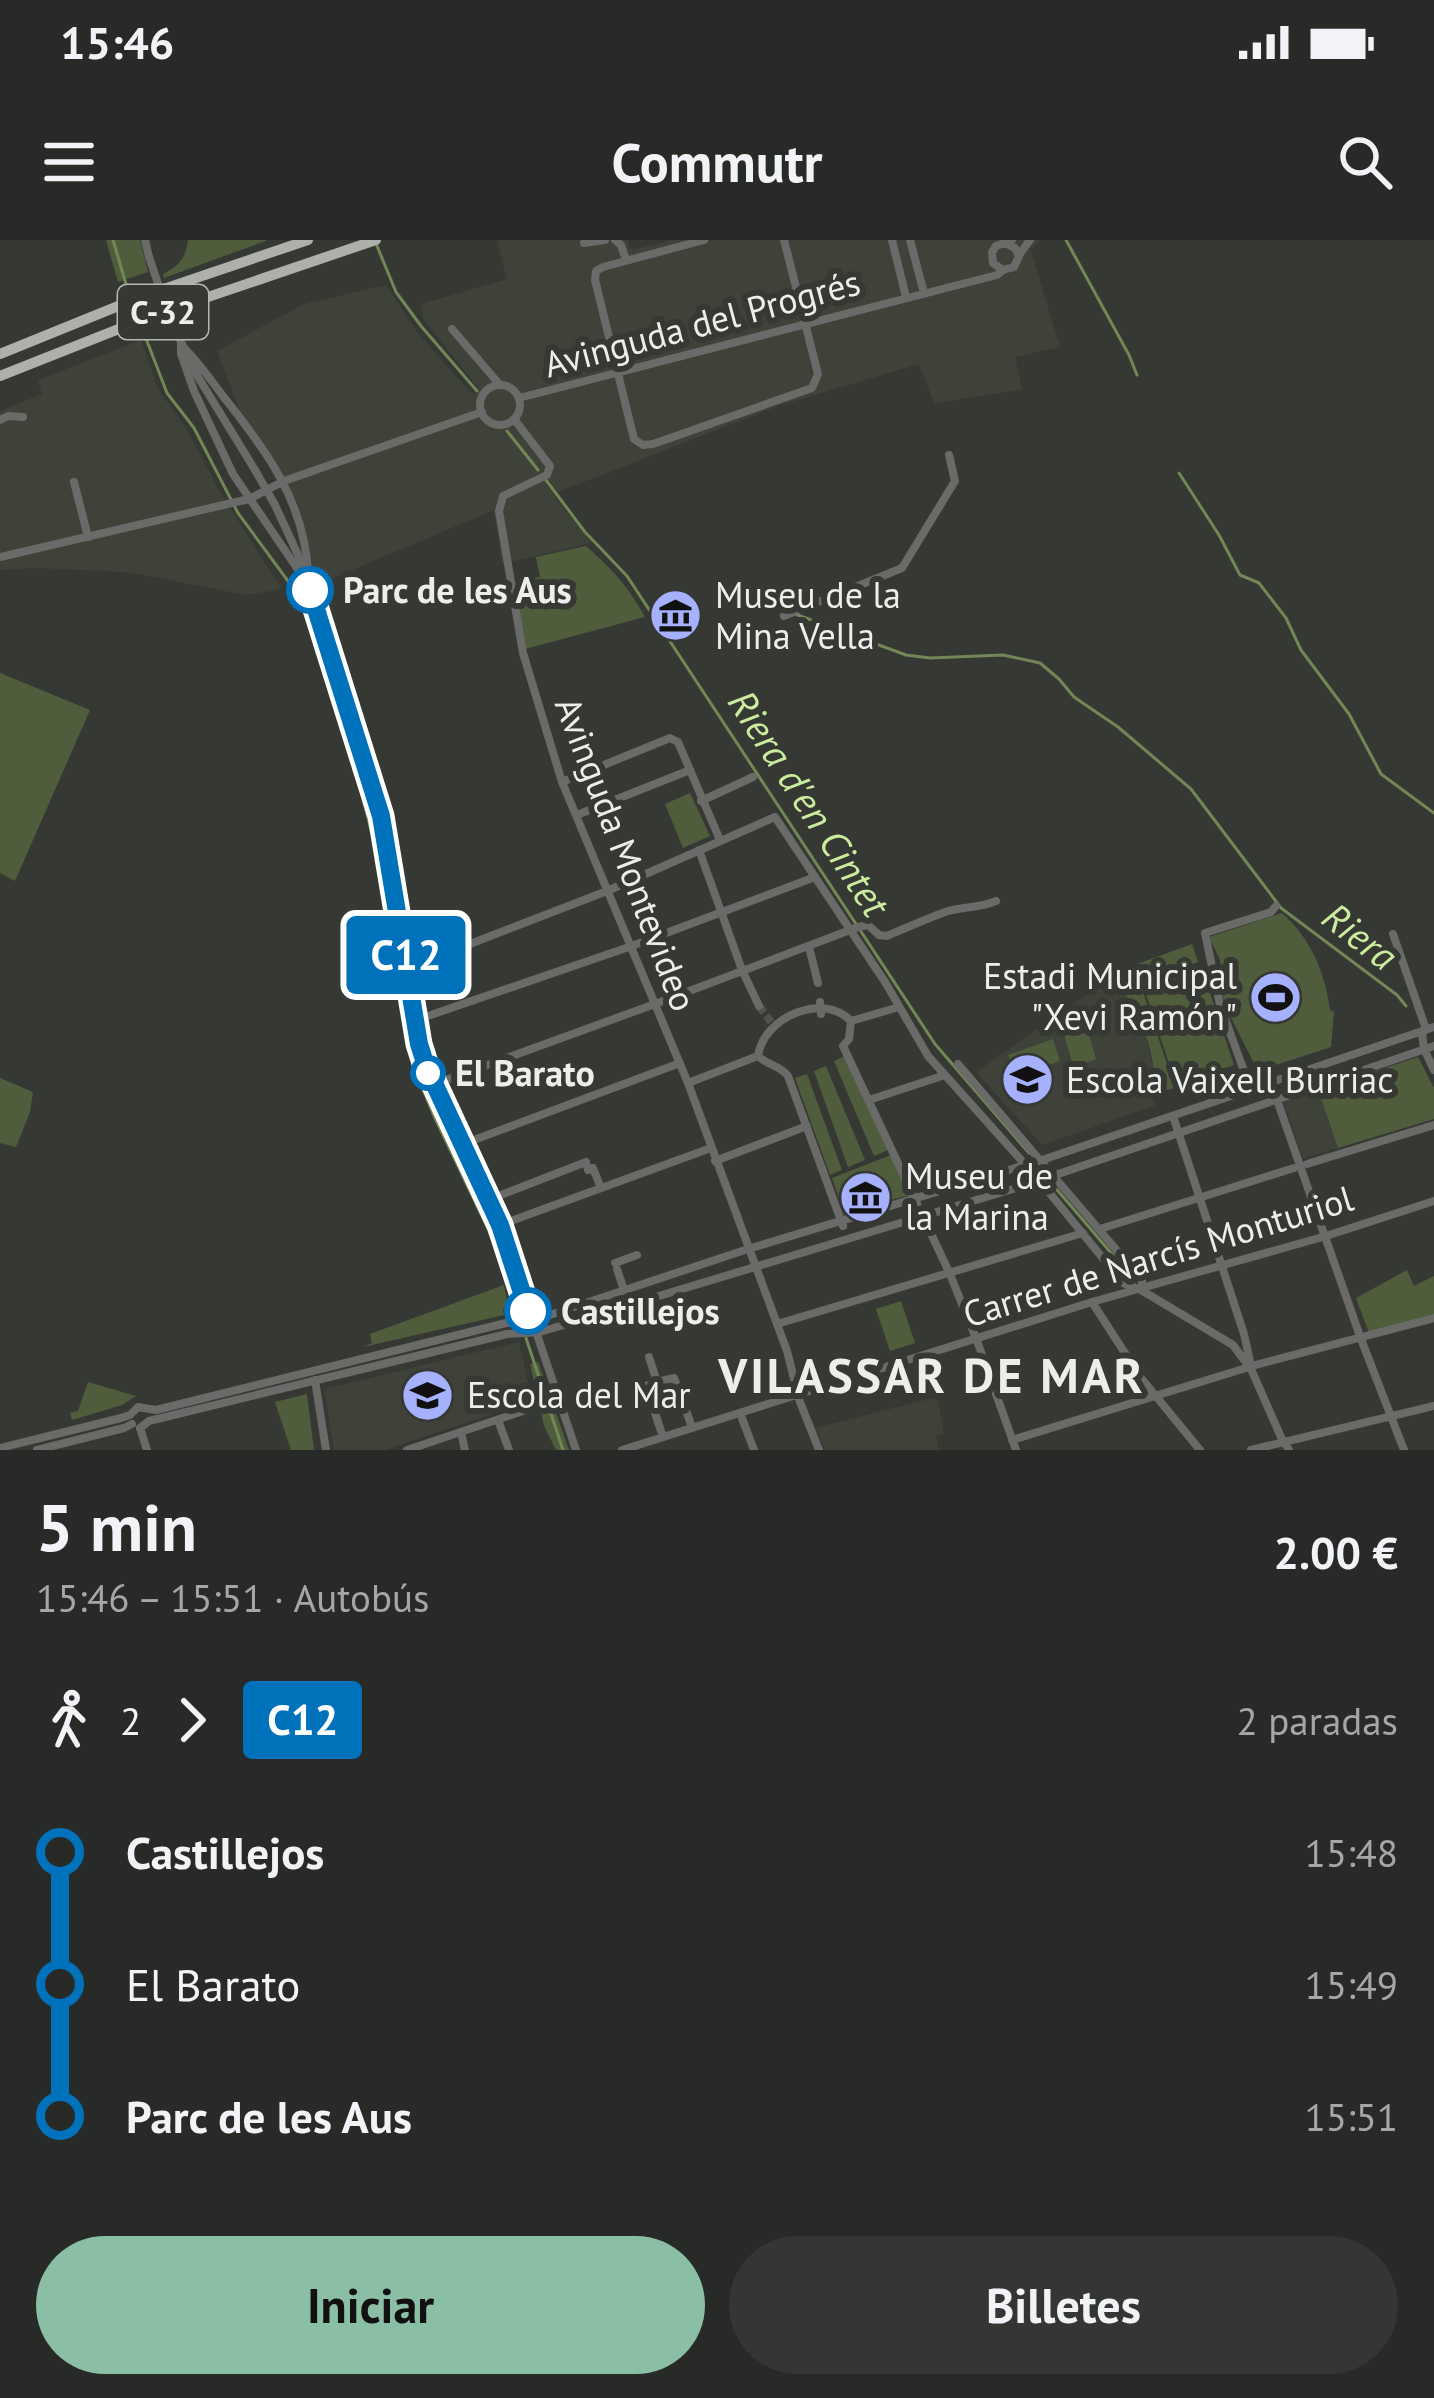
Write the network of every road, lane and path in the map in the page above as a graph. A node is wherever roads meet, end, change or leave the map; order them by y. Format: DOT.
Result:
graph roads {
  1 [pos="145,240"];
  2 [pos="308,240"];
  3 [pos="376,240"];
  4 [pos="605,240"];
  5 [pos="615,240"];
  6 [pos="704,240"];
  7 [pos="784,240"];
  8 [pos="892,240"];
  9 [pos="910,240"];
  10 [pos="1030,240"];
  11 [pos="1008,241"];
  12 [pos="584,243"];
  13 [pos="1018,256"];
  14 [pos="991,259"];
  15 [pos="626,260"];
  16 [pos="1003,270"];
  17 [pos="968,282"];
  18 [pos="924,293"];
  19 [pos="907,297"];
  20 [pos="804,325"];
  21 [pos="452,329"];
  22 [pos="181,345"];
  23 [pos="0,354"];
  24 [pos="618,373"];
  25 [pos="0,376"];
  26 [pos="500,385"];
  27 [pos="519,398"];
  28 [pos="482,412"];
  29 [pos="23,417"];
  30 [pos="514,419"];
  31 [pos="0,420"];
  32 [pos="949,455"];
  33 [pos="284,481"];
  34 [pos="74,482"];
  35 [pos="249,499"];
  36 [pos="88,536"];
  37 [pos="0,557"];
  38 [pos="309,586"];
  39 [pos="784,616"];
  40 [pos="690,770"];
  41 [pos="753,777"];
  42 [pos="562,782"];
  43 [pos="701,801"];
  44 [pos="577,815"];
  45 [pos="720,841"];
  46 [pos="700,850"];
  47 [pos="815,877"];
  48 [pos="607,891"];
  49 [pos="996,901"];
  50 [pos="1276,907"];
  51 [pos="722,911"];
  52 [pos="850,930"];
  53 [pos="1393,934"];
  54 [pos="809,946"];
  55 [pos="629,947"];
  56 [pos="408,968"];
  57 [pos="742,970"];
  58 [pos="818,983"];
  59 [pos="655,1004"];
  60 [pos="759,1006"];
  61 [pos="899,1007"];
  62 [pos="416,1020"];
  63 [pos="850,1021"];
  64 [pos="1430,1028"];
  65 [pos="1429,1048"];
  66 [pos="758,1056"];
  67 [pos="680,1063"];
  68 [pos="958,1064"];
  69 [pos="1434,1070"];
  70 [pos="945,1075"];
  71 [pos="688,1082"];
  72 [pos="1270,1083"];
  73 [pos="432,1085"];
  74 [pos="1251,1090"];
  75 [pos="869,1100"];
  76 [pos="1277,1100"];
  77 [pos="1173,1116"];
  78 [pos="1434,1125"];
  79 [pos="807,1126"];
  80 [pos="1177,1134"];
  81 [pos="463,1144"];
  82 [pos="711,1148"];
  83 [pos="1040,1158"];
  84 [pos="715,1160"];
  85 [pos="1307,1164"];
  86 [pos="1025,1166"];
  87 [pos="1294,1168"];
  88 [pos="1054,1174"];
  89 [pos="1039,1180"];
  90 [pos="601,1189"];
  91 [pos="917,1199"];
  92 [pos="1198,1199"];
  93 [pos="488,1200"];
  94 [pos="1434,1201"];
  95 [pos="925,1217"];
  96 [pos="841,1222"];
  97 [pos="500,1225"];
  98 [pos="1100,1229"];
  99 [pos="1083,1233"];
  100 [pos="1326,1236"];
  101 [pos="848,1237"];
  102 [pos="748,1249"];
  103 [pos="637,1256"];
  104 [pos="1221,1266"];
  105 [pos="754,1268"];
  106 [pos="949,1272"];
  107 [pos="1142,1289"];
  108 [pos="625,1291"];
  109 [pos="1092,1302"];
  110 [pos="574,1307"];
  111 [pos="1434,1318"];
  112 [pos="577,1321"];
  113 [pos="777,1324"];
  114 [pos="521,1327"];
  115 [pos="976,1339"];
  116 [pos="1361,1339"];
  117 [pos="649,1357"];
  118 [pos="1251,1369"];
  119 [pos="314,1377"];
  120 [pos="657,1382"];
  121 [pos="798,1394"];
  122 [pos="1157,1396"];
  123 [pos="1434,1406"];
  124 [pos="536,1407"];
  125 [pos="147,1410"];
  126 [pos="740,1413"];
  127 [pos="1391,1416"];
  128 [pos="498,1420"];
  129 [pos="138,1422"];
  130 [pos="692,1427"];
  131 [pos="461,1432"];
  132 [pos="663,1437"];
  133 [pos="1014,1445"];
  134 [pos="1286,1446"];
  135 [pos="0,1448"];
  136 [pos="1401,1449"];
  137 [pos="37,1450"];
  138 [pos="147,1450"];
  139 [pos="326,1450"];
  140 [pos="407,1450"];
  141 [pos="465,1450"];
  142 [pos="509,1450"];
  143 [pos="575,1450"];
  144 [pos="622,1450"];
  145 [pos="754,1450"];
  146 [pos="819,1450"];
  147 [pos="1200,1450"];
  148 [pos="1251,1450"];
  1 -- 22 [label="street, bridge"];
  2 -- 23 [label="highway, C-32"];
  3 -- 25 [label="highway, C-32"];
  4 -- 12 [label="street"];
  5 -- 15 [label="street"];
  6 -- 15 [label="street"];
  7 -- 20 [label="street"];
  8 -- 19 [label="street"];
  9 -- 18 [label="street"];
  10 -- 13 [label="street"];
  11 -- 13 [label="street"];
  11 -- 14 [label="street"];
  13 -- 16 [label="street"];
  14 -- 16 [label="street"];
  14 -- 17 [label="street"];
  15 -- 24 [label="street"];
  16 -- 17 [label="street, Avinguda del Progrés"];
  17 -- 18 [label="street, Avinguda del Progrés"];
  18 -- 19 [label="street, Avinguda del Progrés"];
  19 -- 20 [label="street, Avinguda del Progrés"];
  20 -- 24 [label="street, Avinguda del Progrés"];
  20 -- 24 [label="street"];
  21 -- 26 [label="street"];
  22 -- 33 [label="street"];
  22 -- 35 [label="street"];
  22 -- 38 [label="street, bridge"];
  24 -- 27 [label="street, Avinguda del Progrés"];
  26 -- 27 [label="street"];
  26 -- 28 [label="street"];
  27 -- 30 [label="street"];
  28 -- 30 [label="street"];
  28 -- 33 [label="street"];
  29 -- 31 [label="street"];
  30 -- 42 [label="street, Avinguda Montevideo"];
  32 -- 39 [label="street"];
  33 -- 35 [label="street"];
  33 -- 38 [label="street"];
  34 -- 36 [label="street"];
  35 -- 36 [label="street"];
  35 -- 38 [label="street"];
  36 -- 37 [label="street"];
  38 -- 56 [label="street"];
  40 -- 42 [label="street"];
  40 -- 43 [label="street"];
  40 -- 44 [label="street"];
  41 -- 43 [label="street"];
  42 -- 44 [label="street, Avinguda Montevideo"];
  43 -- 45 [label="street"];
  44 -- 48 [label="street, Avinguda Montevideo"];
  45 -- 46 [label="street"];
  45 -- 47 [label="street"];
  46 -- 48 [label="street"];
  46 -- 51 [label="street"];
  47 -- 51 [label="street"];
  47 -- 52 [label="street"];
  48 -- 55 [label="street, Avinguda Montevideo"];
  48 -- 56 [label="street"];
  49 -- 52 [label="street"];
  50 -- 74 [label="street"];
  51 -- 55 [label="street"];
  51 -- 57 [label="street"];
  52 -- 54 [label="street"];
  52 -- 61 [label="street"];
  53 -- 64 [label="street"];
  54 -- 57 [label="street"];
  54 -- 58 [label="street"];
  55 -- 59 [label="street, Avinguda Montevideo"];
  55 -- 62 [label="street"];
  56 -- 62 [label="street"];
  57 -- 59 [label="street"];
  57 -- 60 [label="street"];
  59 -- 67 [label="street, Avinguda Montevideo"];
  59 -- 73 [label="street"];
  61 -- 63 [label="street"];
  61 -- 70 [label="street"];
  62 -- 73 [label="street"];
  63 -- 66 [label="street"];
  63 -- 75 [label="street"];
  64 -- 65 [label="street"];
  64 -- 72 [label="street"];
  65 -- 69 [label="street"];
  65 -- 76 [label="street"];
  66 -- 71 [label="street"];
  66 -- 79 [label="street"];
  67 -- 71 [label="street, Avinguda Montevideo"];
  67 -- 81 [label="street"];
  68 -- 83 [label="street"];
  70 -- 75 [label="street"];
  70 -- 86 [label="street"];
  71 -- 82 [label="street, Avinguda Montevideo"];
  72 -- 74 [label="street"];
  72 -- 76 [label="street"];
  73 -- 81 [label="street"];
  74 -- 77 [label="street"];
  75 -- 91 [label="street"];
  76 -- 80 [label="street"];
  76 -- 100 [label="street"];
  77 -- 80 [label="street"];
  77 -- 83 [label="street"];
  78 -- 85 [label="street"];
  79 -- 84 [label="street"];
  79 -- 96 [label="street"];
  80 -- 88 [label="street"];
  80 -- 92 [label="street"];
  81 -- 93 [label="street"];
  82 -- 84 [label="street, Avinguda Montevideo"];
  82 -- 90 [label="street"];
  83 -- 86 [label="street"];
  83 -- 88 [label="street"];
  84 -- 102 [label="street, Avinguda Montevideo"];
  86 -- 89 [label="street"];
  86 -- 91 [label="street"];
  87 -- 92 [label="street"];
  88 -- 89 [label="street"];
  88 -- 98 [label="street"];
  89 -- 95 [label="street"];
  89 -- 99 [label="street"];
  90 -- 93 [label="street"];
  90 -- 97 [label="street"];
  91 -- 95 [label="street"];
  91 -- 96 [label="street"];
  92 -- 98 [label="street"];
  92 -- 104 [label="street"];
  93 -- 97 [label="street"];
  94 -- 100 [label="street, Carrer de Narcís Monturiol"];
  95 -- 101 [label="street"];
  95 -- 106 [label="street"];
  96 -- 101 [label="street"];
  96 -- 102 [label="street"];
  97 -- 114 [label="street"];
  98 -- 107 [label="street"];
  99 -- 106 [label="street"];
  99 -- 107 [label="street"];
  100 -- 104 [label="street, Carrer de Narcís Monturiol"];
  100 -- 116 [label="street"];
  101 -- 105 [label="street"];
  102 -- 105 [label="street, Avinguda Montevideo"];
  102 -- 108 [label="street"];
  103 -- 108 [label="street"];
  104 -- 107 [label="street, Carrer de Narcís Monturiol"];
  104 -- 118 [label="street"];
  105 -- 112 [label="street"];
  105 -- 113 [label="street, Avinguda Montevideo"];
  106 -- 113 [label="street"];
  106 -- 115 [label="street"];
  107 -- 109 [label="street, Carrer de Narcís Monturiol"];
  107 -- 118 [label="street"];
  108 -- 110 [label="street"];
  109 -- 115 [label="street, Carrer de Narcís Monturiol"];
  109 -- 122 [label="street"];
  110 -- 112 [label="street"];
  110 -- 114 [label="street"];
  111 -- 116 [label="street"];
  112 -- 114 [label="street"];
  113 -- 121 [label="street, Avinguda Montevideo"];
  114 -- 119 [label="street"];
  114 -- 143 [label="street"];
  115 -- 121 [label="street, Carrer de Narcís Monturiol"];
  115 -- 133 [label="street"];
  116 -- 118 [label="street"];
  116 -- 127 [label="street"];
  117 -- 120 [label="street"];
  118 -- 122 [label="street"];
  118 -- 134 [label="street"];
  119 -- 125 [label="street"];
  119 -- 129 [label="street"];
  119 -- 139 [label="street"];
  120 -- 130 [label="street"];
  120 -- 132 [label="street"];
  121 -- 126 [label="street, Carrer de Narcís Monturiol"];
  121 -- 146 [label="street, Avinguda Montevideo"];
  122 -- 133 [label="street"];
  122 -- 147 [label="street"];
  123 -- 127 [label="street"];
  124 -- 128 [label="street"];
  125 -- 129 [label="street"];
  125 -- 129 [label="street"];
  126 -- 130 [label="street, Carrer de Narcís Monturiol"];
  126 -- 145 [label="street"];
  127 -- 134 [label="street"];
  127 -- 136 [label="street"];
  128 -- 131 [label="street"];
  128 -- 142 [label="street"];
  129 -- 135 [label="street"];
  129 -- 137 [label="street"];
  129 -- 138 [label="street"];
  130 -- 132 [label="street, Carrer de Narcís Monturiol"];
  131 -- 140 [label="street"];
  131 -- 141 [label="street"];
  132 -- 144 [label="street, Carrer de Narcís Monturiol"];
  134 -- 148 [label="street"];
}
